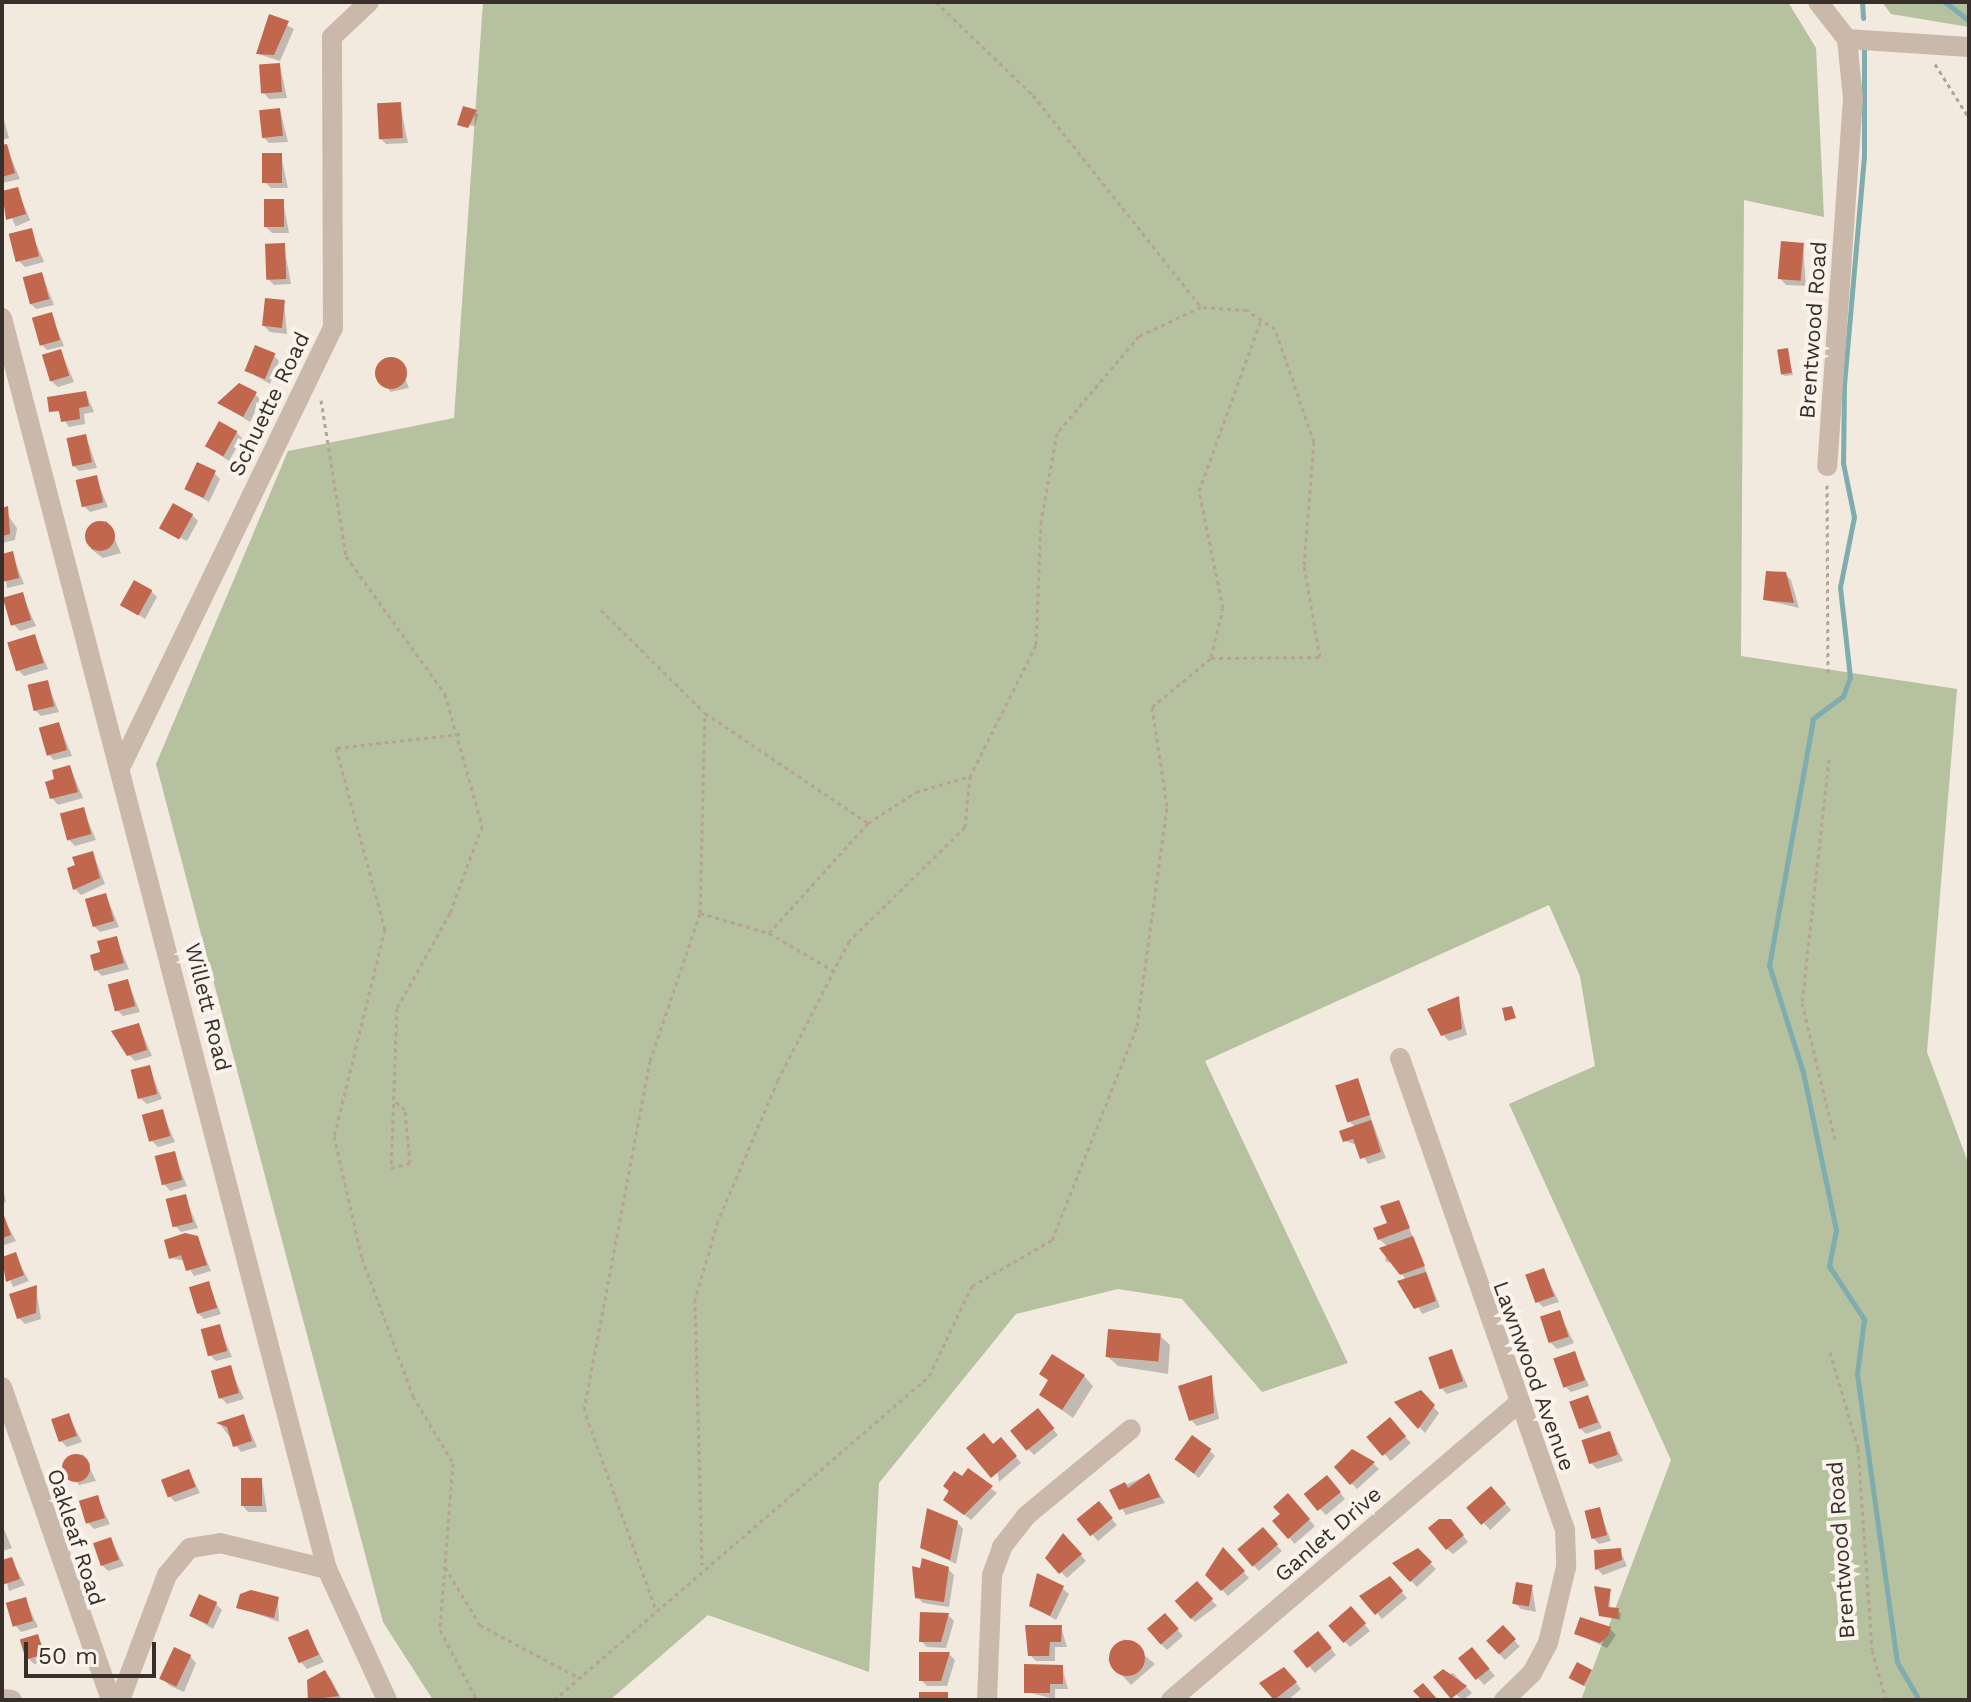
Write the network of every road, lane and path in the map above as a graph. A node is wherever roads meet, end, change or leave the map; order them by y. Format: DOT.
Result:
graph roads {
  1 [pos="369,2"];
  2 [pos="936,2"];
  3 [pos="1818,2"];
  4 [pos="1847,39"];
  5 [pos="1915,41"];
  6 [pos="1969,47"];
  7 [pos="1969,118"];
  8 [pos="1201,307"];
  9 [pos="2,318"];
  10 [pos="1261,320"];
  11 [pos="315,365"];
  12 [pos="1827,466"];
  13 [pos="601,610"];
  14 [pos="1211,658"];
  15 [pos="1828,673"];
  16 [pos="705,713"];
  17 [pos="460,734"];
  18 [pos="1829,759"];
  19 [pos="121,766"];
  20 [pos="970,776"];
  21 [pos="868,823"];
  22 [pos="700,913"];
  23 [pos="769,933"];
  24 [pos="834,971"];
  25 [pos="1400,1058"];
  26 [pos="395,1101"];
  27 [pos="1835,1139"];
  28 [pos="1830,1352"];
  29 [pos="2,1387"];
  30 [pos="1516,1405"];
  31 [pos="1131,1429"];
  32 [pos="702,1565"];
  33 [pos="445,1567"];
  34 [pos="327,1569"];
  35 [pos="655,1607"];
  36 [pos="578,1677"];
  37 [pos="2,1699"];
  38 [pos="12,1700"];
  39 [pos="111,1700"];
  40 [pos="120,1700"];
  41 [pos="387,1700"];
  42 [pos="477,1700"];
  43 [pos="554,1700"];
  44 [pos="987,1700"];
  45 [pos="1171,1700"];
  46 [pos="1504,1700"];
  47 [pos="1886,1700"];
  1 -- 11 [label="street, Schuette Road"];
  2 -- 8 [label="path"];
  3 -- 4 [label="street"];
  4 -- 5 [label="street"];
  4 -- 12 [label="street, Brentwood Road"];
  5 -- 6 [label="street"];
  5 -- 7 [label="path"];
  8 -- 10 [label="path"];
  8 -- 20 [label="path"];
  9 -- 19 [label="street, Willett Road"];
  10 -- 14 [label="path"];
  10 -- 14 [label="path"];
  11 -- 17 [label="path"];
  11 -- 19 [label="street, Schuette Road"];
  12 -- 15 [label="path"];
  13 -- 16 [label="path"];
  14 -- 32 [label="path"];
  16 -- 21 [label="path"];
  16 -- 22 [label="path"];
  17 -- 26 [label="path"];
  17 -- 33 [label="path"];
  18 -- 27 [label="path"];
  19 -- 34 [label="street, Willett Road"];
  20 -- 21 [label="path"];
  20 -- 24 [label="path"];
  21 -- 23 [label="path"];
  22 -- 23 [label="path"];
  22 -- 35 [label="path"];
  23 -- 24 [label="path"];
  24 -- 32 [label="path"];
  25 -- 30 [label="street, Lawnwood Avenue"];
  26 -- 26 [label="path"];
  28 -- 47 [label="path, Brentwood Road"];
  29 -- 39 [label="street, Oakleaf Road"];
  30 -- 45 [label="street, Ganlet Drive"];
  30 -- 46 [label="street, Lawnwood Avenue"];
  31 -- 44 [label="street"];
  32 -- 35 [label="path"];
  33 -- 36 [label="path"];
  33 -- 42 [label="path"];
  34 -- 40 [label="street"];
  34 -- 41 [label="street, Willett Road"];
  35 -- 36 [label="path"];
  36 -- 43 [label="path"];
  37 -- 38 [label="street"];
}
